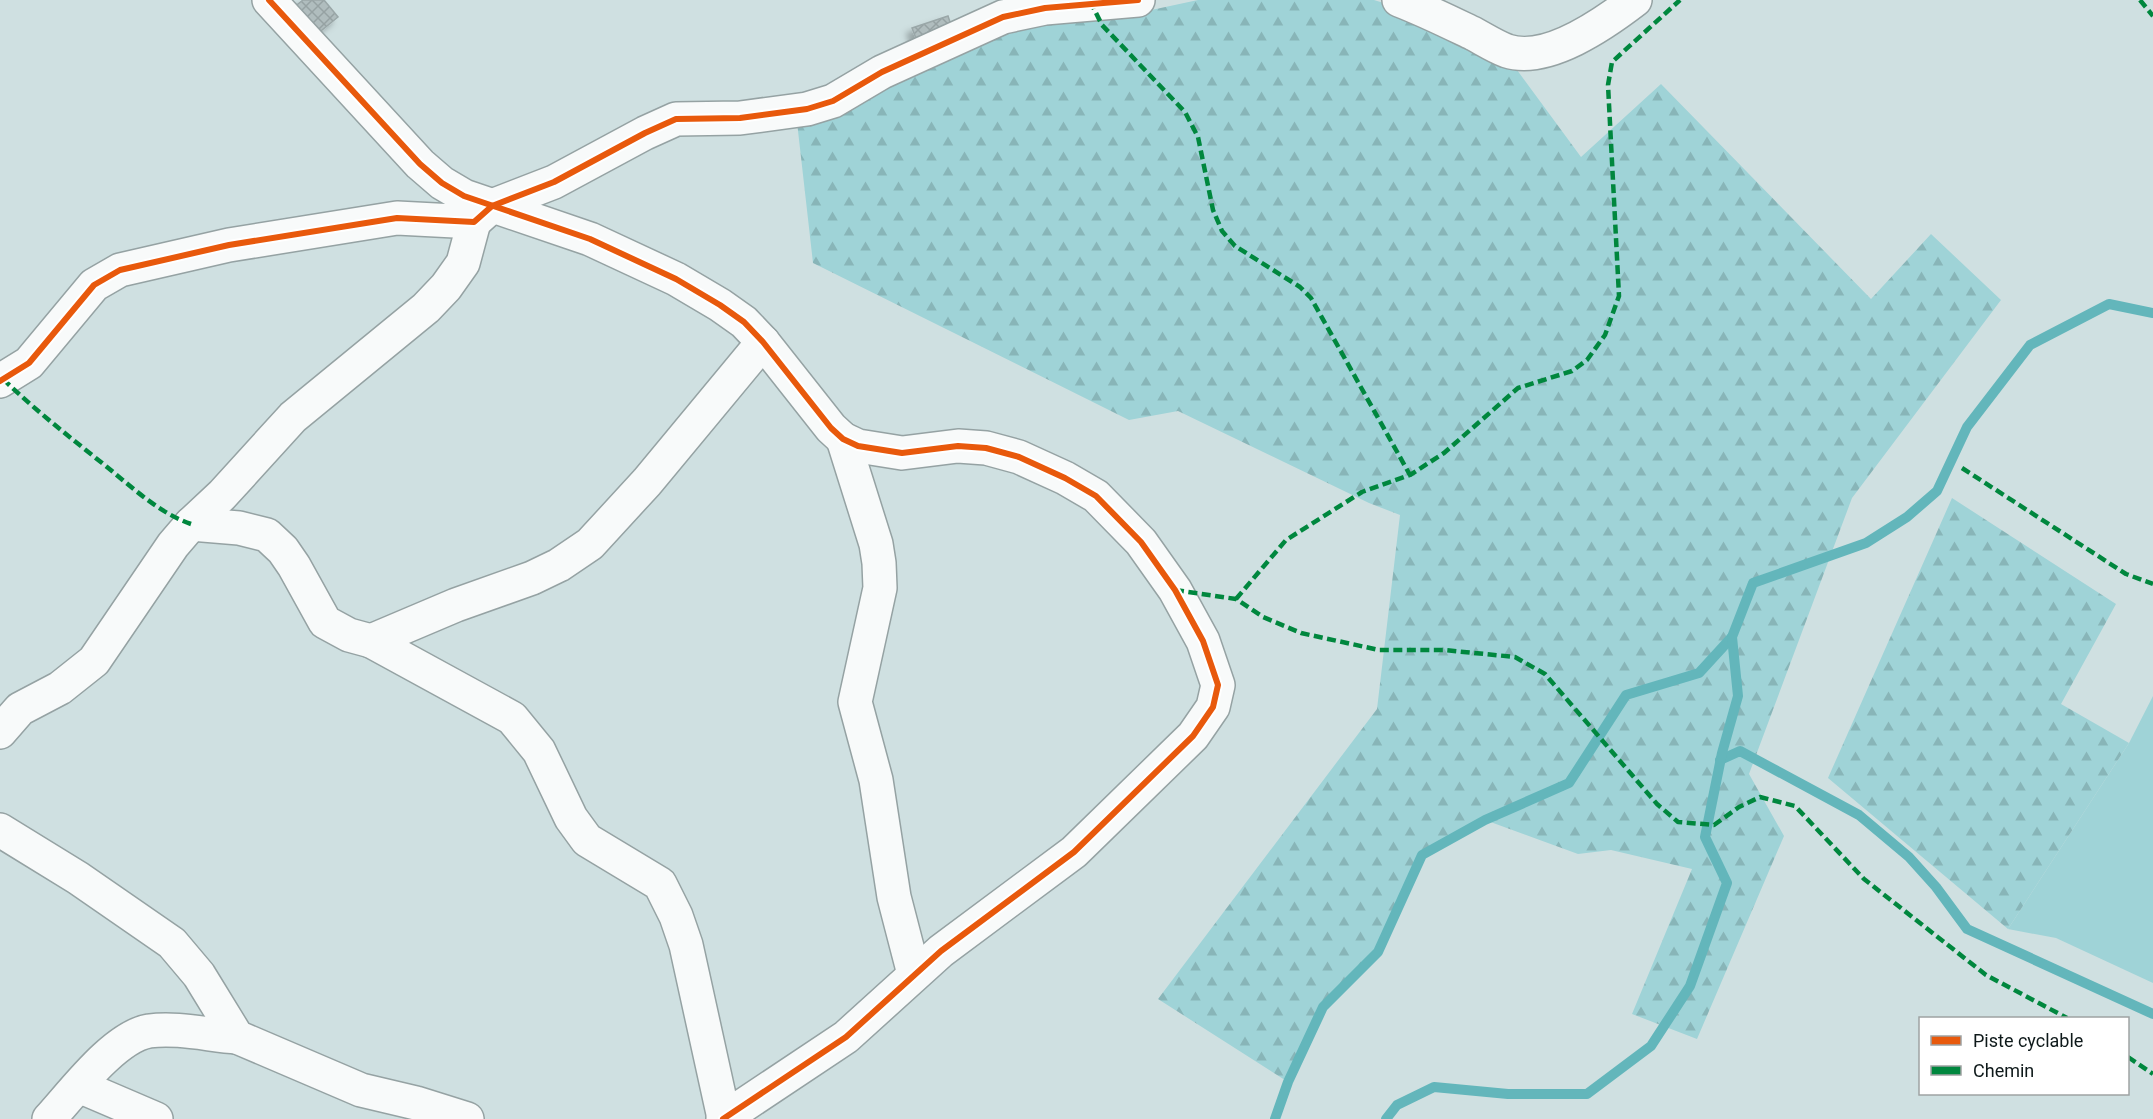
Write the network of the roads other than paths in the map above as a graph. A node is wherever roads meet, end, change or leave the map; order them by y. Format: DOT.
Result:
graph roads {
  1 [pos="269,0"];
  2 [pos="1138,0"];
  3 [pos="1399,0"];
  4 [pos="1635,0"];
  5 [pos="483,214"];
  6 [pos="763,342"];
  7 [pos="0,381"];
  8 [pos="843,439"];
  9 [pos="191,524"];
  10 [pos="371,642"];
  11 [pos="0,732"];
  12 [pos="0,830"];
  13 [pos="914,974"];
  14 [pos="237,1037"];
  15 [pos="79,1086"];
  16 [pos="49,1119"];
  17 [pos="156,1119"];
  18 [pos="467,1119"];
  19 [pos="724,1119"];
  1 -- 5 [label="street"];
  2 -- 5 [label="street"];
  3 -- 4 [label="street"];
  5 -- 6 [label="street"];
  5 -- 7 [label="street"];
  5 -- 9 [label="street"];
  6 -- 8 [label="street"];
  6 -- 10 [label="street"];
  8 -- 13 [label="street"];
  8 -- 13 [label="street"];
  9 -- 10 [label="street"];
  9 -- 11 [label="street"];
  10 -- 19 [label="street"];
  12 -- 14 [label="street"];
  13 -- 19 [label="street"];
  14 -- 15 [label="street"];
  14 -- 18 [label="street"];
  15 -- 16 [label="street"];
  15 -- 17 [label="street"];
}
